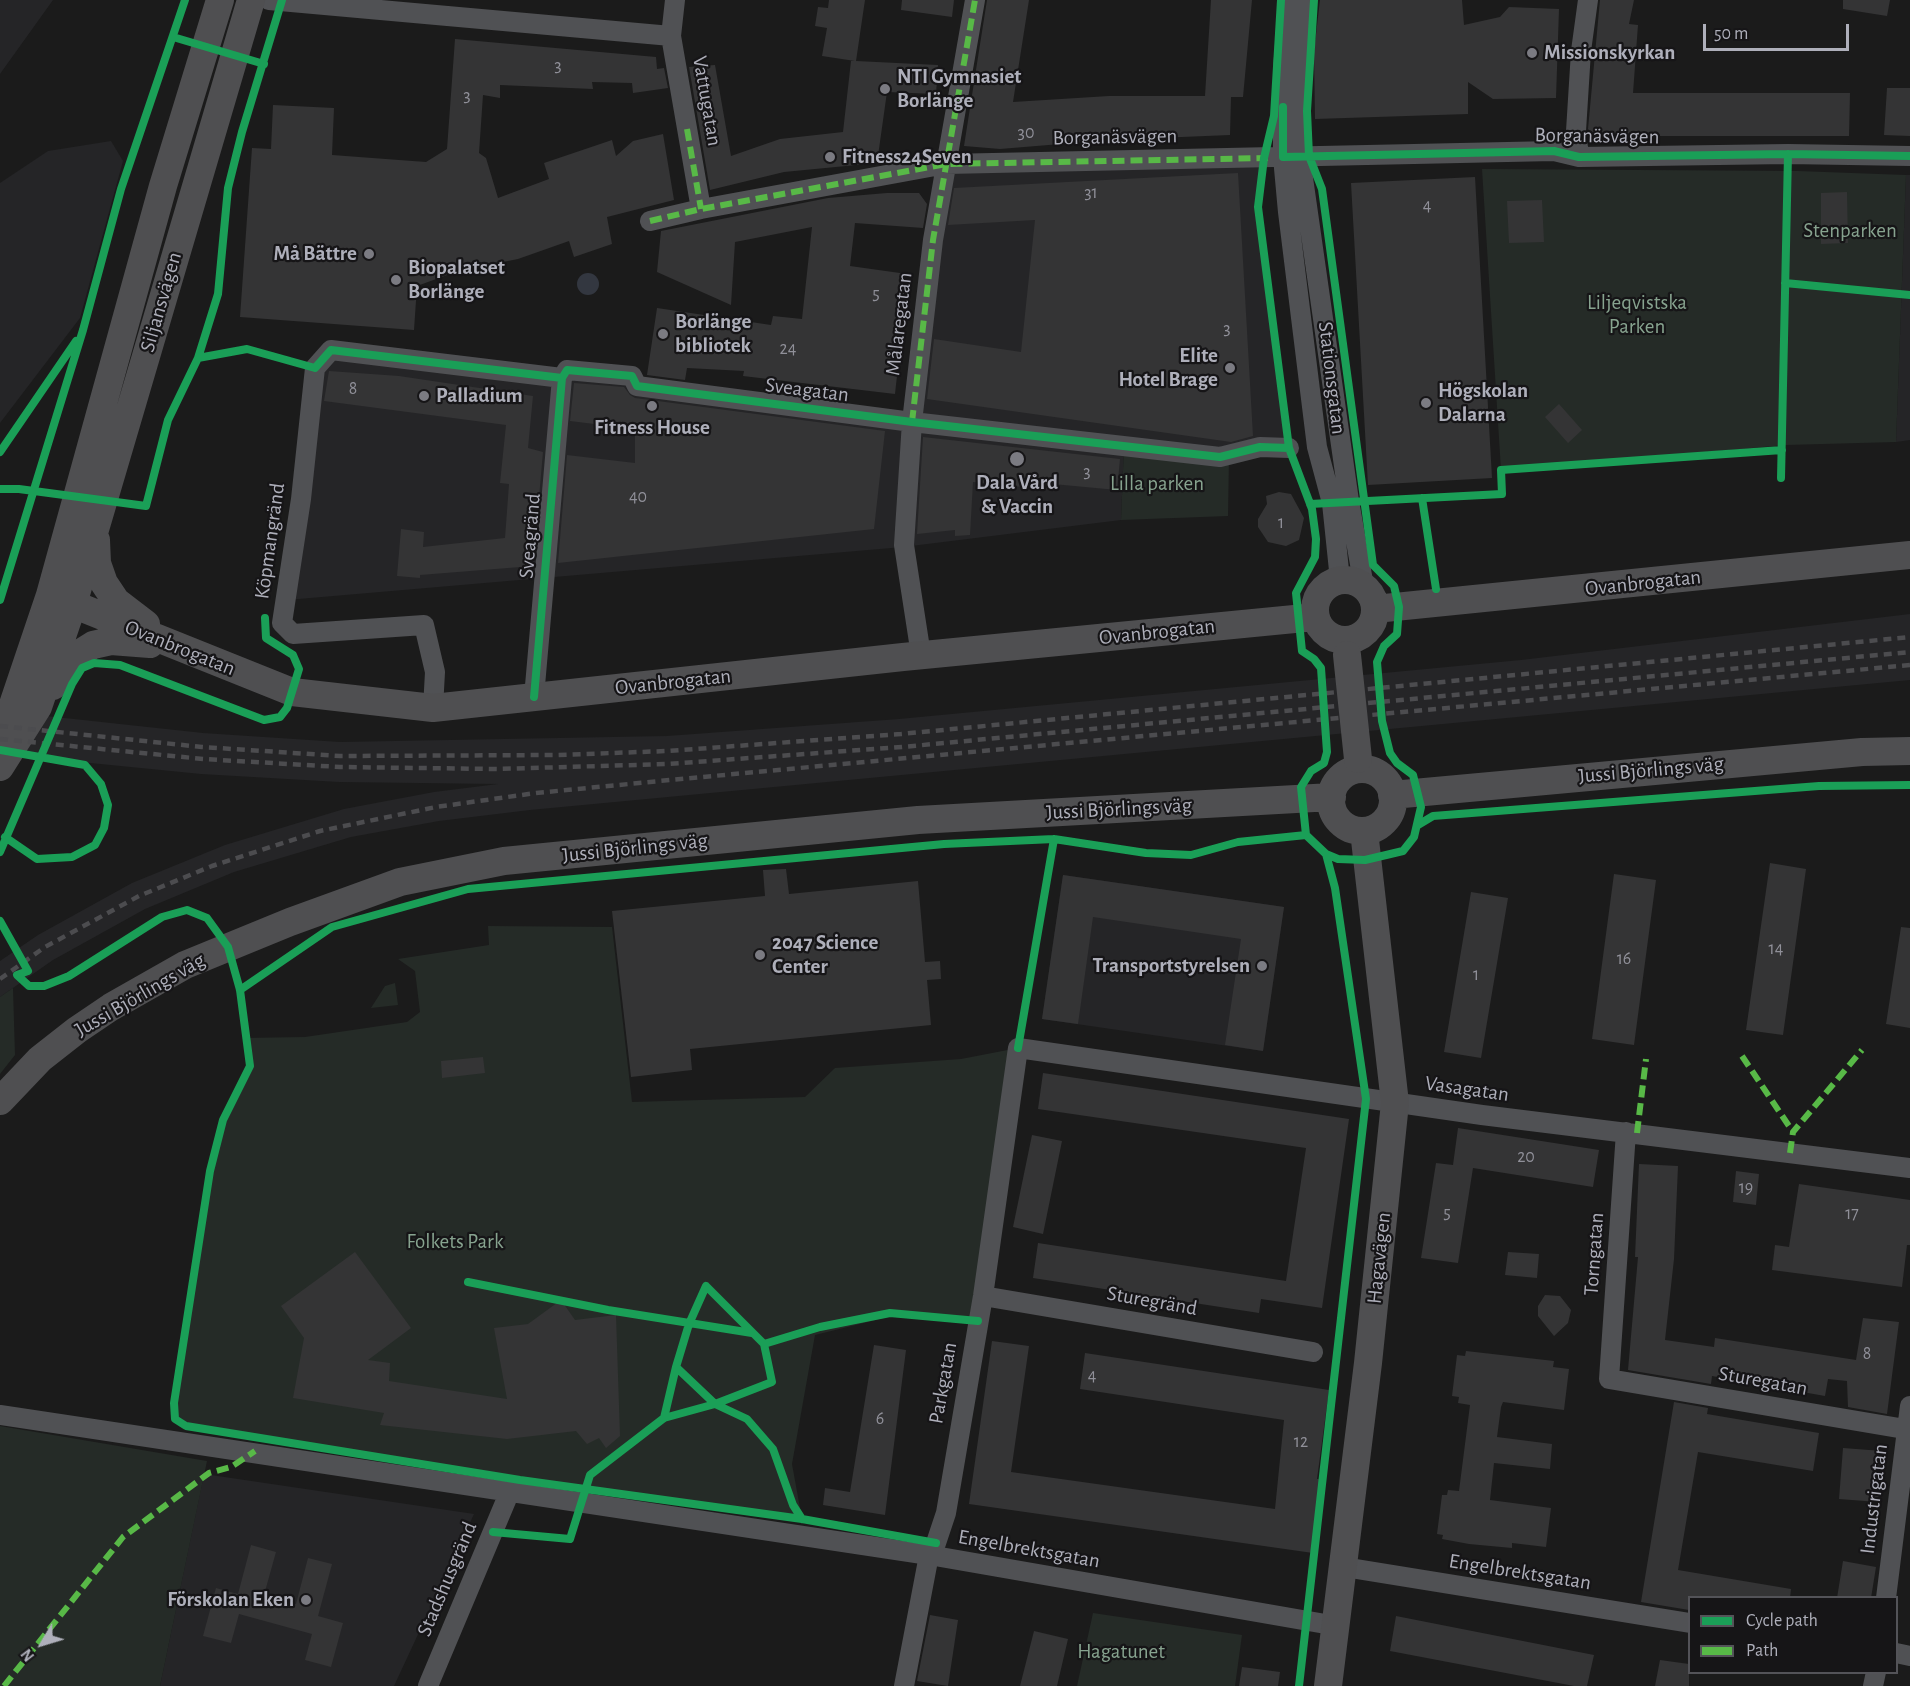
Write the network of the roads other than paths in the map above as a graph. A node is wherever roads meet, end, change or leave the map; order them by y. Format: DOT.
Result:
graph roads {
  1 [pos="220,0"];
  2 [pos="251,0"];
  3 [pos="269,0"];
  4 [pos="675,0"];
  5 [pos="975,0"];
  6 [pos="1288,0"];
  7 [pos="1305,0"];
  8 [pos="1588,0"];
  9 [pos="436,7"];
  10 [pos="671,36"];
  11 [pos="1910,156"];
  12 [pos="1291,157"];
  13 [pos="1579,157"];
  14 [pos="946,164"];
  15 [pos="701,209"];
  16 [pos="650,221"];
  17 [pos="331,350"];
  18 [pos="562,378"];
  19 [pos="912,422"];
  20 [pos="1289,448"];
  21 [pos="95,525"];
  22 [pos="1910,555"];
  23 [pos="1360,592"];
  24 [pos="62,599"];
  25 [pos="1315,617"];
  26 [pos="172,645"];
  27 [pos="1346,648"];
  28 [pos="921,655"];
  29 [pos="534,697"];
  30 [pos="38,707"];
  31 [pos="433,708"];
  32 [pos="0,742"];
  33 [pos="1910,752"];
  34 [pos="1358,764"];
  35 [pos="0,767"];
  36 [pos="1392,795"];
  37 [pos="1332,797"];
  38 [pos="1364,831"];
  39 [pos="1018,1048"];
  40 [pos="0,1101"];
  41 [pos="1395,1103"];
  42 [pos="1626,1132"];
  43 [pos="1910,1168"];
  44 [pos="983,1296"];
  45 [pos="1313,1352"];
  46 [pos="1609,1379"];
  47 [pos="1910,1406"];
  48 [pos="0,1415"];
  49 [pos="1909,1430"];
  50 [pos="510,1491"];
  51 [pos="929,1555"];
  52 [pos="1344,1567"];
  53 [pos="1886,1596"];
  54 [pos="1688,1623"];
  55 [pos="1337,1626"];
  56 [pos="428,1686"];
  57 [pos="904,1686"];
  58 [pos="1328,1686"];
  1 -- 24 [label="street, Siljansvägen"];
  2 -- 21 [label="street, Siljansvägen"];
  3 -- 9 [label="street"];
  4 -- 10 [label="street, Vattugatan"];
  5 -- 14 [label="street, Målaregatan"];
  6 -- 12 [label="street, Stationsgatan"];
  7 -- 12 [label="street, Stationsgatan"];
  8 -- 13 [label="street"];
  9 -- 10 [label="street"];
  10 -- 15 [label="street, Vattugatan"];
  11 -- 13 [label="street, Borganäsvägen"];
  12 -- 13 [label="street, Borganäsvägen"];
  12 -- 14 [label="street, Borganäsvägen"];
  12 -- 23 [label="street, Stationsgatan"];
  14 -- 15 [label="street, Borganäsvägen"];
  14 -- 19 [label="street, Målaregatan"];
  15 -- 16 [label="street, Borganäsvägen"];
  17 -- 18 [label="street, Sveagatan"];
  17 -- 31 [label="street, Köpmangränd"];
  18 -- 19 [label="street, Sveagatan"];
  18 -- 29 [label="street, Sveagränd"];
  19 -- 20 [label="street, Sveagatan"];
  19 -- 28 [label="street, Målaregatan"];
  21 -- 24 [label="street, Siljansvägen"];
  21 -- 26 [label="street"];
  22 -- 23 [label="street, Ovanbrogatan"];
  23 -- 25 [label="street"];
  23 -- 27 [label="street"];
  24 -- 26 [label="street, Ovanbrogatan"];
  24 -- 30 [label="street"];
  24 -- 32 [label="street"];
  25 -- 27 [label="street"];
  25 -- 28 [label="street, Ovanbrogatan"];
  26 -- 30 [label="street"];
  26 -- 31 [label="street, Ovanbrogatan"];
  27 -- 34 [label="street, bridge"];
  28 -- 29 [label="street, Ovanbrogatan"];
  29 -- 31 [label="street, Ovanbrogatan"];
  30 -- 35 [label="street"];
  33 -- 36 [label="street, Jussi Björlings väg"];
  34 -- 36 [label="street"];
  34 -- 37 [label="street"];
  36 -- 38 [label="street"];
  37 -- 38 [label="street"];
  37 -- 40 [label="street, Jussi Björlings väg"];
  38 -- 41 [label="street, Hagavägen"];
  39 -- 41 [label="street, Vasagatan"];
  39 -- 44 [label="street, Parkgatan"];
  41 -- 42 [label="street, Vasagatan"];
  41 -- 52 [label="street, Hagavägen"];
  42 -- 43 [label="street, Vasagatan"];
  42 -- 46 [label="street, Torngatan"];
  44 -- 45 [label="street, Sturegränd"];
  44 -- 51 [label="street, Parkgatan"];
  46 -- 49 [label="street, Sturegatan"];
  47 -- 49 [label="street, Industrigatan"];
  48 -- 50 [label="street, Engelbrektsgatan"];
  49 -- 53 [label="street, Industrigatan"];
  50 -- 51 [label="street, Engelbrektsgatan"];
  50 -- 56 [label="street, Stadshusgränd"];
  51 -- 55 [label="street, Engelbrektsgatan"];
  51 -- 57 [label="street, Parkgatan"];
  52 -- 54 [label="street, Engelbrektsgatan"];
  52 -- 55 [label="street, Hagavägen"];
  55 -- 58 [label="street, Hagavägen"];
}
